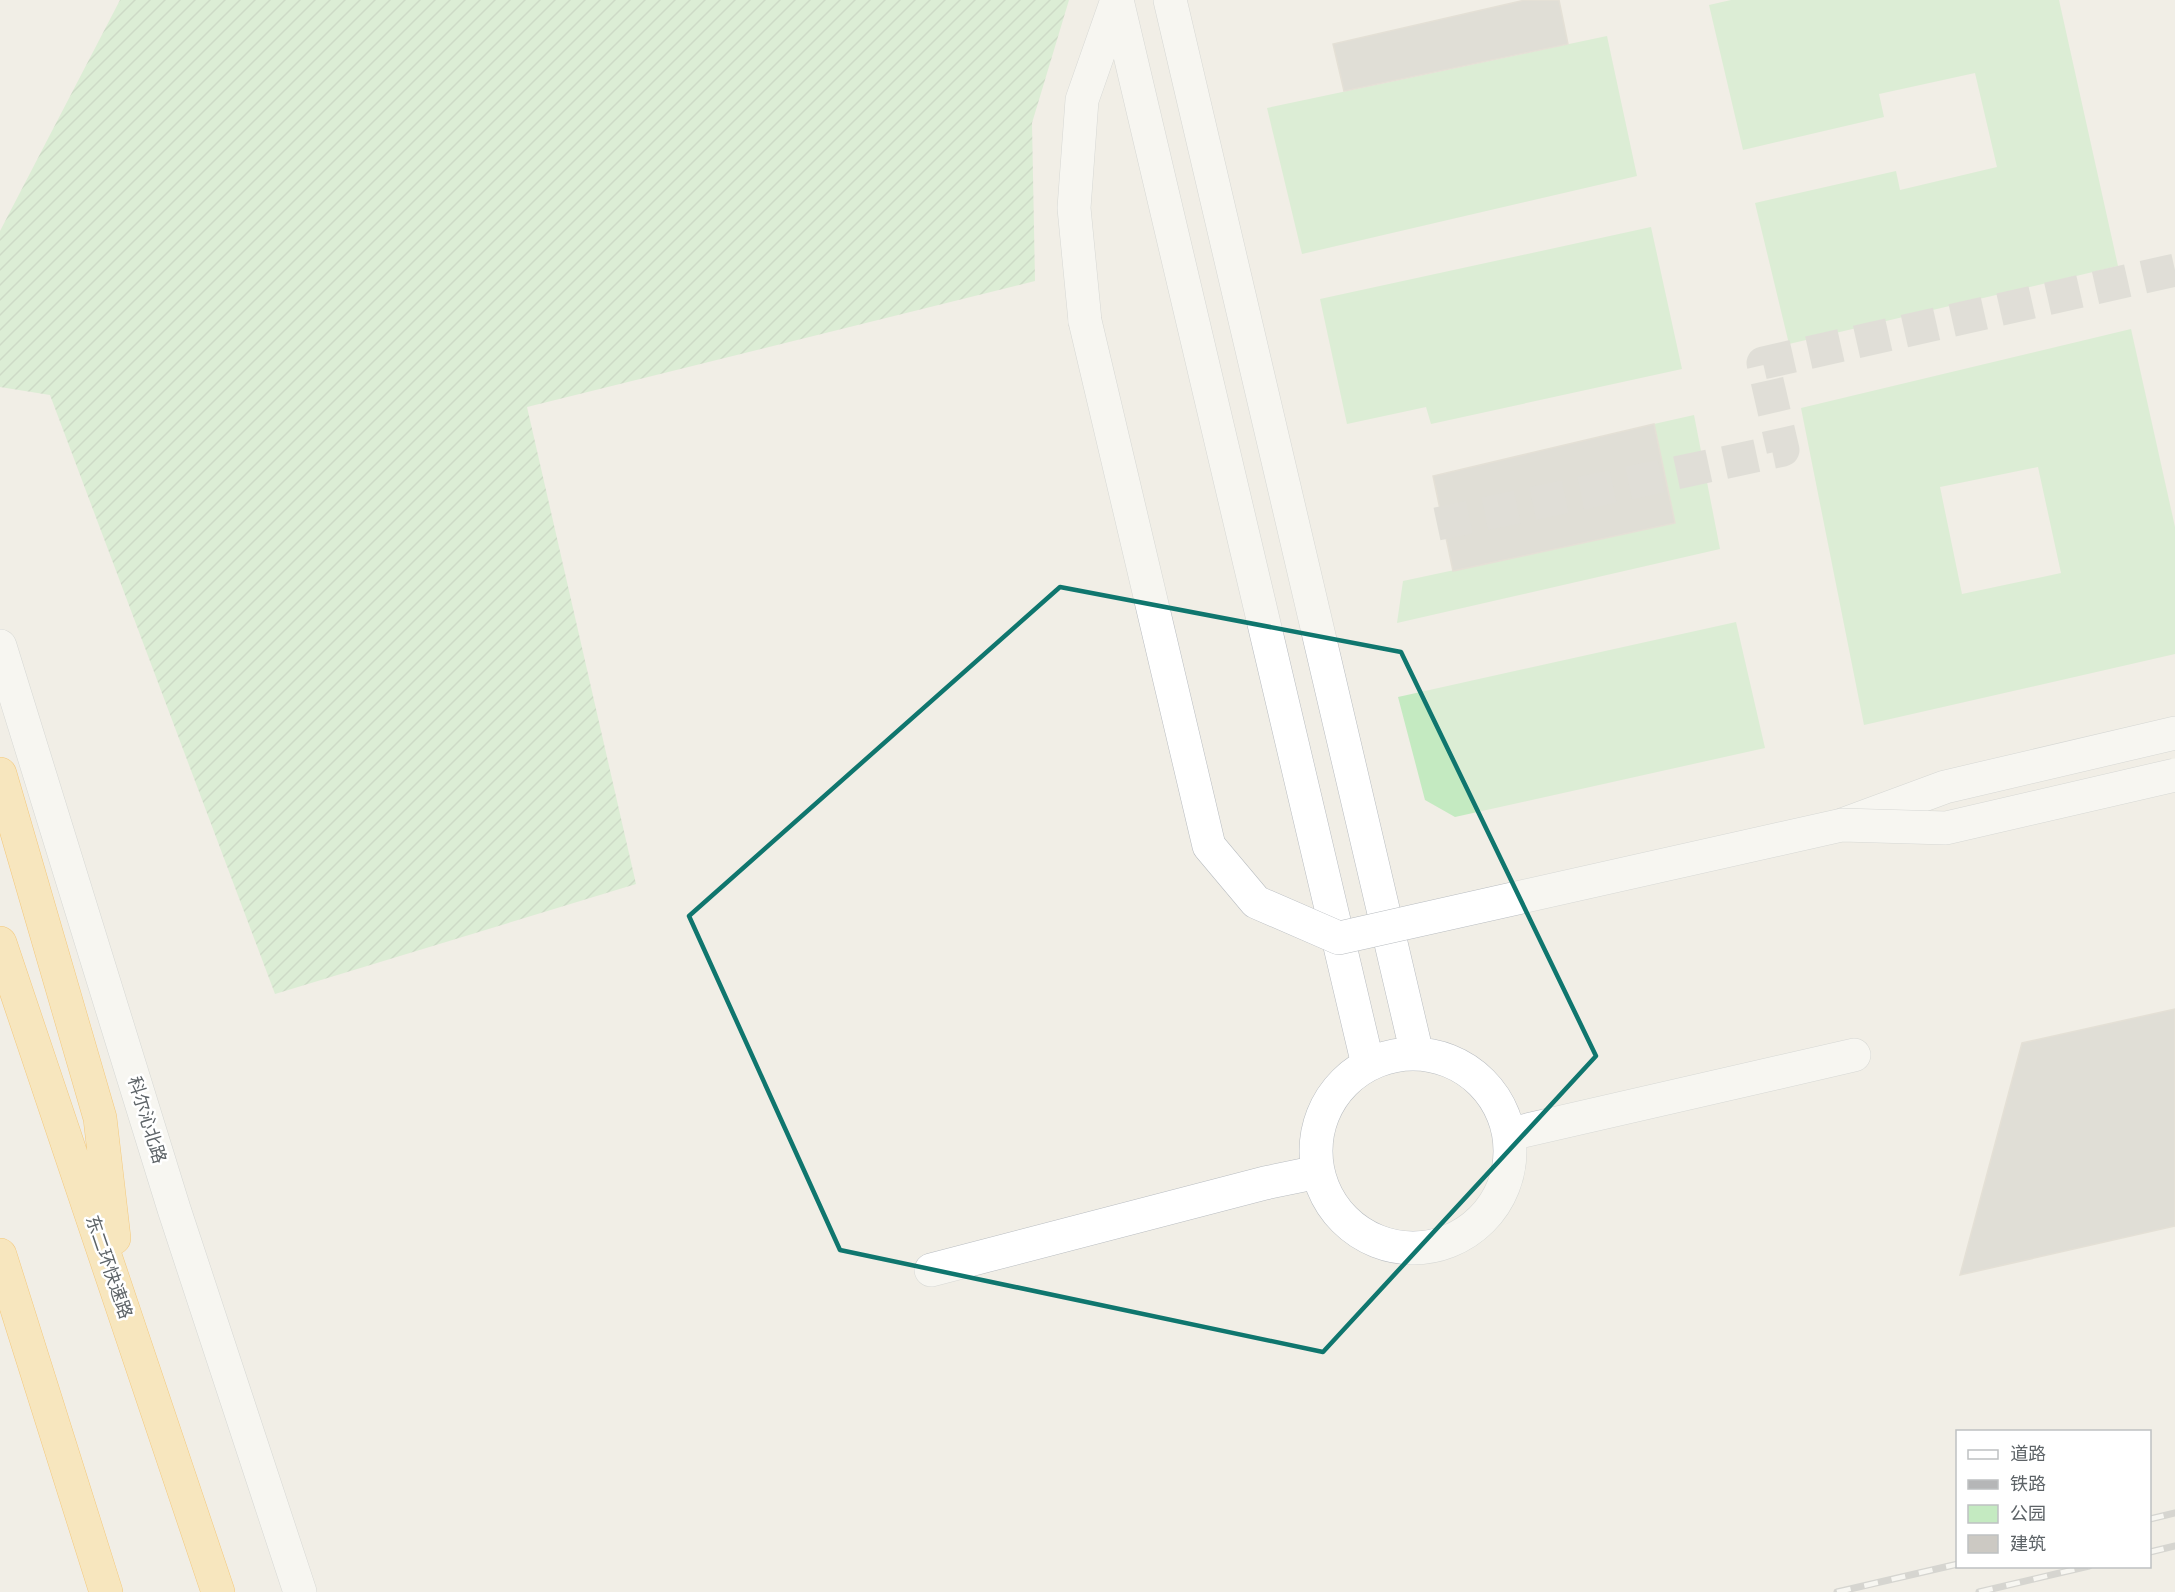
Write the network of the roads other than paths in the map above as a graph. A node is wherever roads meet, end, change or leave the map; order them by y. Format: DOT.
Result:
graph roads {
  1 [pos="1117,0"];
  2 [pos="1170,0"];
  3 [pos="0,646"];
  4 [pos="2175,733"];
  5 [pos="0,774"];
  6 [pos="2175,775"];
  7 [pos="1842,825"];
  8 [pos="0,943"];
  9 [pos="1417,1054"];
  10 [pos="1854,1055"];
  11 [pos="1368,1065"];
  12 [pos="1510,1134"];
  13 [pos="1318,1172"];
  14 [pos="0,1256"];
  15 [pos="931,1270"];
  16 [pos="122,1306"];
  17 [pos="0,1328"];
  18 [pos="47,1405"];
  19 [pos="106,1592"];
  20 [pos="218,1592"];
  21 [pos="300,1592"];
  1 -- 7 [label="street, bridge"];
  1 -- 11 [label="street"];
  2 -- 9 [label="street"];
  3 -- 21 [label="street, 科尔沁北路"];
  4 -- 7 [label="street"];
  5 -- 16 [label="highway"];
  6 -- 7 [label="street, bridge"];
  8 -- 16 [label="highway, 东二环快速路"];
  9 -- 11 [label="street"];
  9 -- 12 [label="street"];
  10 -- 12 [label="street"];
  11 -- 13 [label="street"];
  12 -- 13 [label="street"];
  13 -- 15 [label="street"];
  14 -- 18 [label="highway"];
  16 -- 20 [label="highway, 东二环快速路"];
  17 -- 18 [label="highway"];
  18 -- 19 [label="highway"];
}
